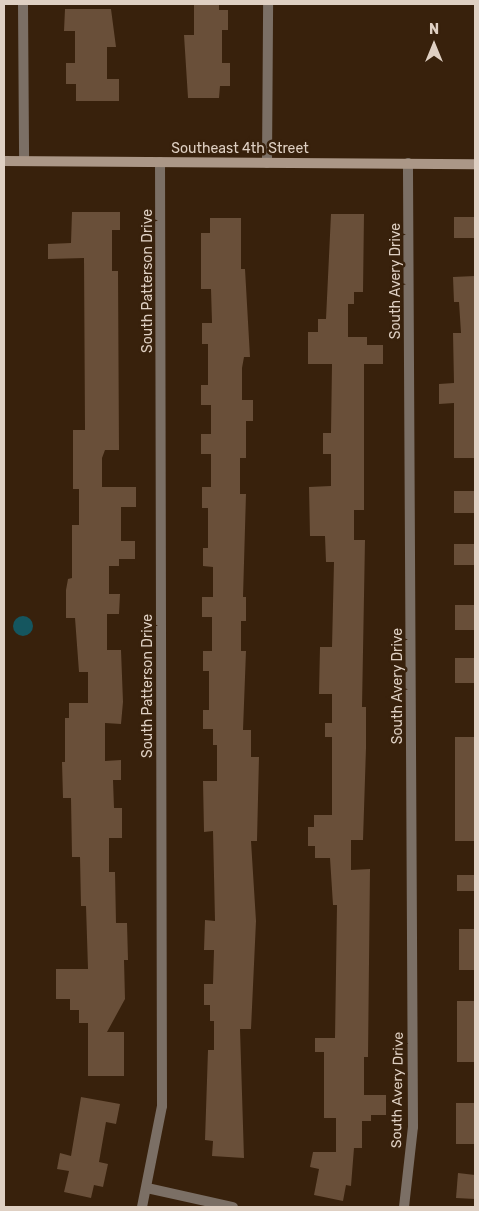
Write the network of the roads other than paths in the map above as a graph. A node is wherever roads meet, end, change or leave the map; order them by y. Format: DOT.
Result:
graph roads {
  1 [pos="24,4"];
  2 [pos="268,4"];
  3 [pos="4,161"];
  4 [pos="24,161"];
  5 [pos="160,162"];
  6 [pos="267,163"];
  7 [pos="408,163"];
  8 [pos="475,164"];
  9 [pos="147,1188"];
  10 [pos="142,1207"];
  11 [pos="233,1207"];
  12 [pos="404,1207"];
  1 -- 4 [label="street"];
  2 -- 6 [label="street"];
  3 -- 4 [label="main road, Southeast 4th Street"];
  4 -- 5 [label="main road, Southeast 4th Street"];
  5 -- 6 [label="main road, Southeast 4th Street"];
  5 -- 9 [label="street, South Patterson Drive"];
  6 -- 7 [label="main road, Southeast 4th Street"];
  7 -- 8 [label="main road, Southeast 4th Street"];
  7 -- 12 [label="street, South Avery Drive"];
  9 -- 10 [label="street, South Patterson Drive"];
  9 -- 11 [label="street"];
}
